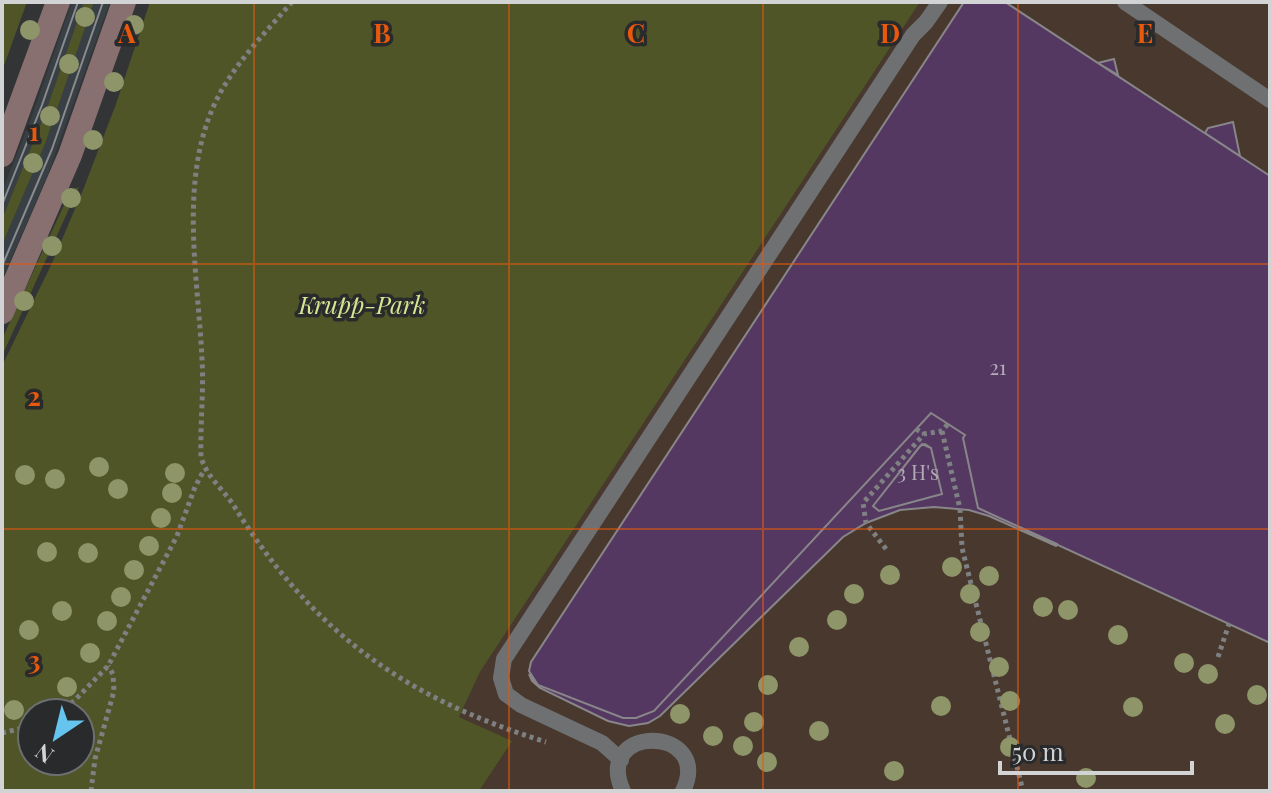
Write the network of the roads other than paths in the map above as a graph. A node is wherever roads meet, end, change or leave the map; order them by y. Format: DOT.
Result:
graph roads {
  1 [pos="58,2"];
  2 [pos="124,2"];
  3 [pos="940,2"];
  4 [pos="1125,2"];
  5 [pos="1270,100"];
  6 [pos="2,155"];
  7 [pos="2,312"];
  8 [pos="621,760"];
  9 [pos="623,791"];
  10 [pos="683,791"];
  1 -- 6 [label="main road"];
  2 -- 7 [label="main road"];
  3 -- 8 [label="lane"];
  4 -- 5 [label="lane"];
  8 -- 9 [label="lane"];
  8 -- 10 [label="lane"];
}
